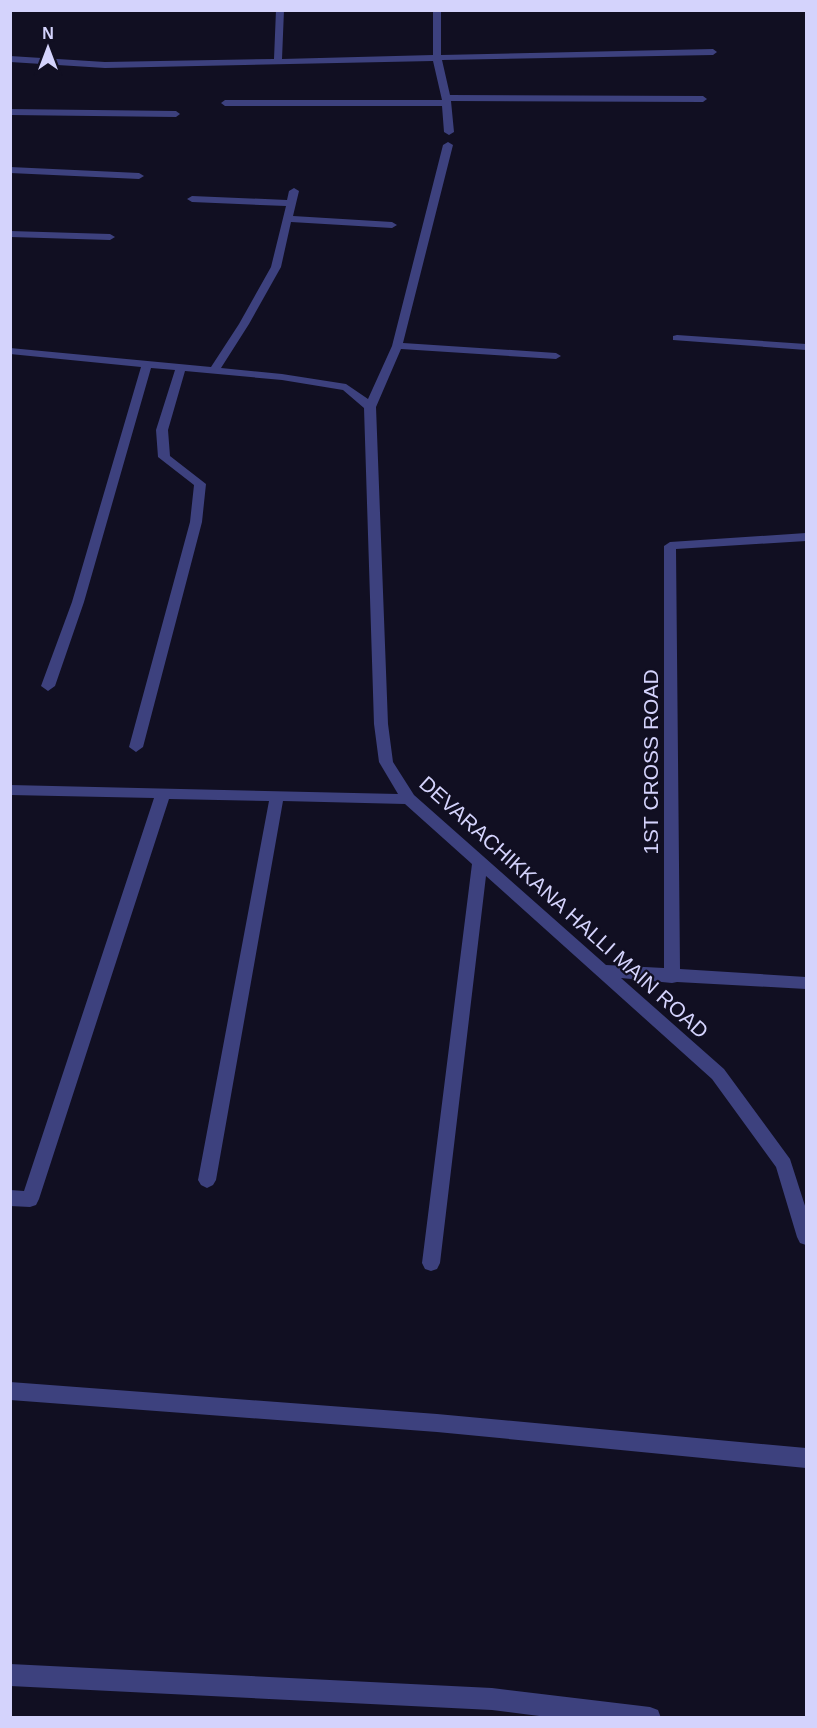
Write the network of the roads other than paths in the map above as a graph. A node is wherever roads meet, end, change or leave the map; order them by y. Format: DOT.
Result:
graph roads {
  1 [pos="279,10"];
  2 [pos="437,10"];
  3 [pos="713,52"];
  4 [pos="10,59"];
  5 [pos="438,59"];
  6 [pos="278,63"];
  7 [pos="703,99"];
  8 [pos="446,100"];
  9 [pos="225,103"];
  10 [pos="10,112"];
  11 [pos="176,114"];
  12 [pos="449,132"];
  13 [pos="448,145"];
  14 [pos="10,170"];
  15 [pos="140,176"];
  16 [pos="294,190"];
  17 [pos="192,200"];
  18 [pos="290,203"];
  19 [pos="286,219"];
  20 [pos="392,225"];
  21 [pos="10,234"];
  22 [pos="110,237"];
  23 [pos="677,338"];
  24 [pos="397,346"];
  25 [pos="807,347"];
  26 [pos="10,351"];
  27 [pos="556,356"];
  28 [pos="147,364"];
  29 [pos="181,367"];
  30 [pos="214,370"];
  31 [pos="370,407"];
  32 [pos="807,537"];
  33 [pos="48,686"];
  34 [pos="136,747"];
  35 [pos="10,790"];
  36 [pos="163,794"];
  37 [pos="277,796"];
  38 [pos="409,799"];
  39 [pos="480,861"];
  40 [pos="604,971"];
  41 [pos="672,977"];
  42 [pos="807,983"];
  43 [pos="207,1180"];
  44 [pos="10,1198"];
  45 [pos="807,1238"];
  46 [pos="431,1263"];
  47 [pos="10,1391"];
  48 [pos="807,1458"];
  49 [pos="10,1674"];
  50 [pos="650,1718"];
  1 -- 6 [label="street"];
  2 -- 5 [label="street"];
  3 -- 5 [label="street"];
  4 -- 6 [label="street"];
  5 -- 6 [label="street"];
  5 -- 8 [label="street"];
  7 -- 8 [label="street"];
  8 -- 9 [label="street"];
  8 -- 12 [label="street"];
  10 -- 11 [label="street"];
  13 -- 24 [label="street"];
  14 -- 15 [label="street"];
  16 -- 18 [label="street"];
  17 -- 18 [label="street"];
  18 -- 19 [label="street"];
  19 -- 20 [label="street"];
  19 -- 30 [label="street"];
  21 -- 22 [label="street"];
  23 -- 25 [label="street"];
  24 -- 27 [label="street"];
  24 -- 31 [label="street"];
  26 -- 28 [label="street"];
  28 -- 29 [label="street"];
  28 -- 33 [label="street"];
  29 -- 30 [label="street"];
  29 -- 34 [label="street"];
  30 -- 31 [label="street"];
  31 -- 38 [label="street, DEVARACHIKKANA HALLI MAIN ROAD"];
  32 -- 41 [label="street, 1ST CROSS ROAD"];
  35 -- 36 [label="street"];
  36 -- 37 [label="street"];
  36 -- 44 [label="street"];
  37 -- 38 [label="street"];
  37 -- 43 [label="street"];
  38 -- 39 [label="street, DEVARACHIKKANA HALLI MAIN ROAD"];
  39 -- 40 [label="street, DEVARACHIKKANA HALLI MAIN ROAD"];
  39 -- 46 [label="street"];
  40 -- 41 [label="street"];
  40 -- 45 [label="street, DEVARACHIKKANA HALLI MAIN ROAD"];
  41 -- 42 [label="street"];
  47 -- 48 [label="street"];
  49 -- 50 [label="street"];
}
